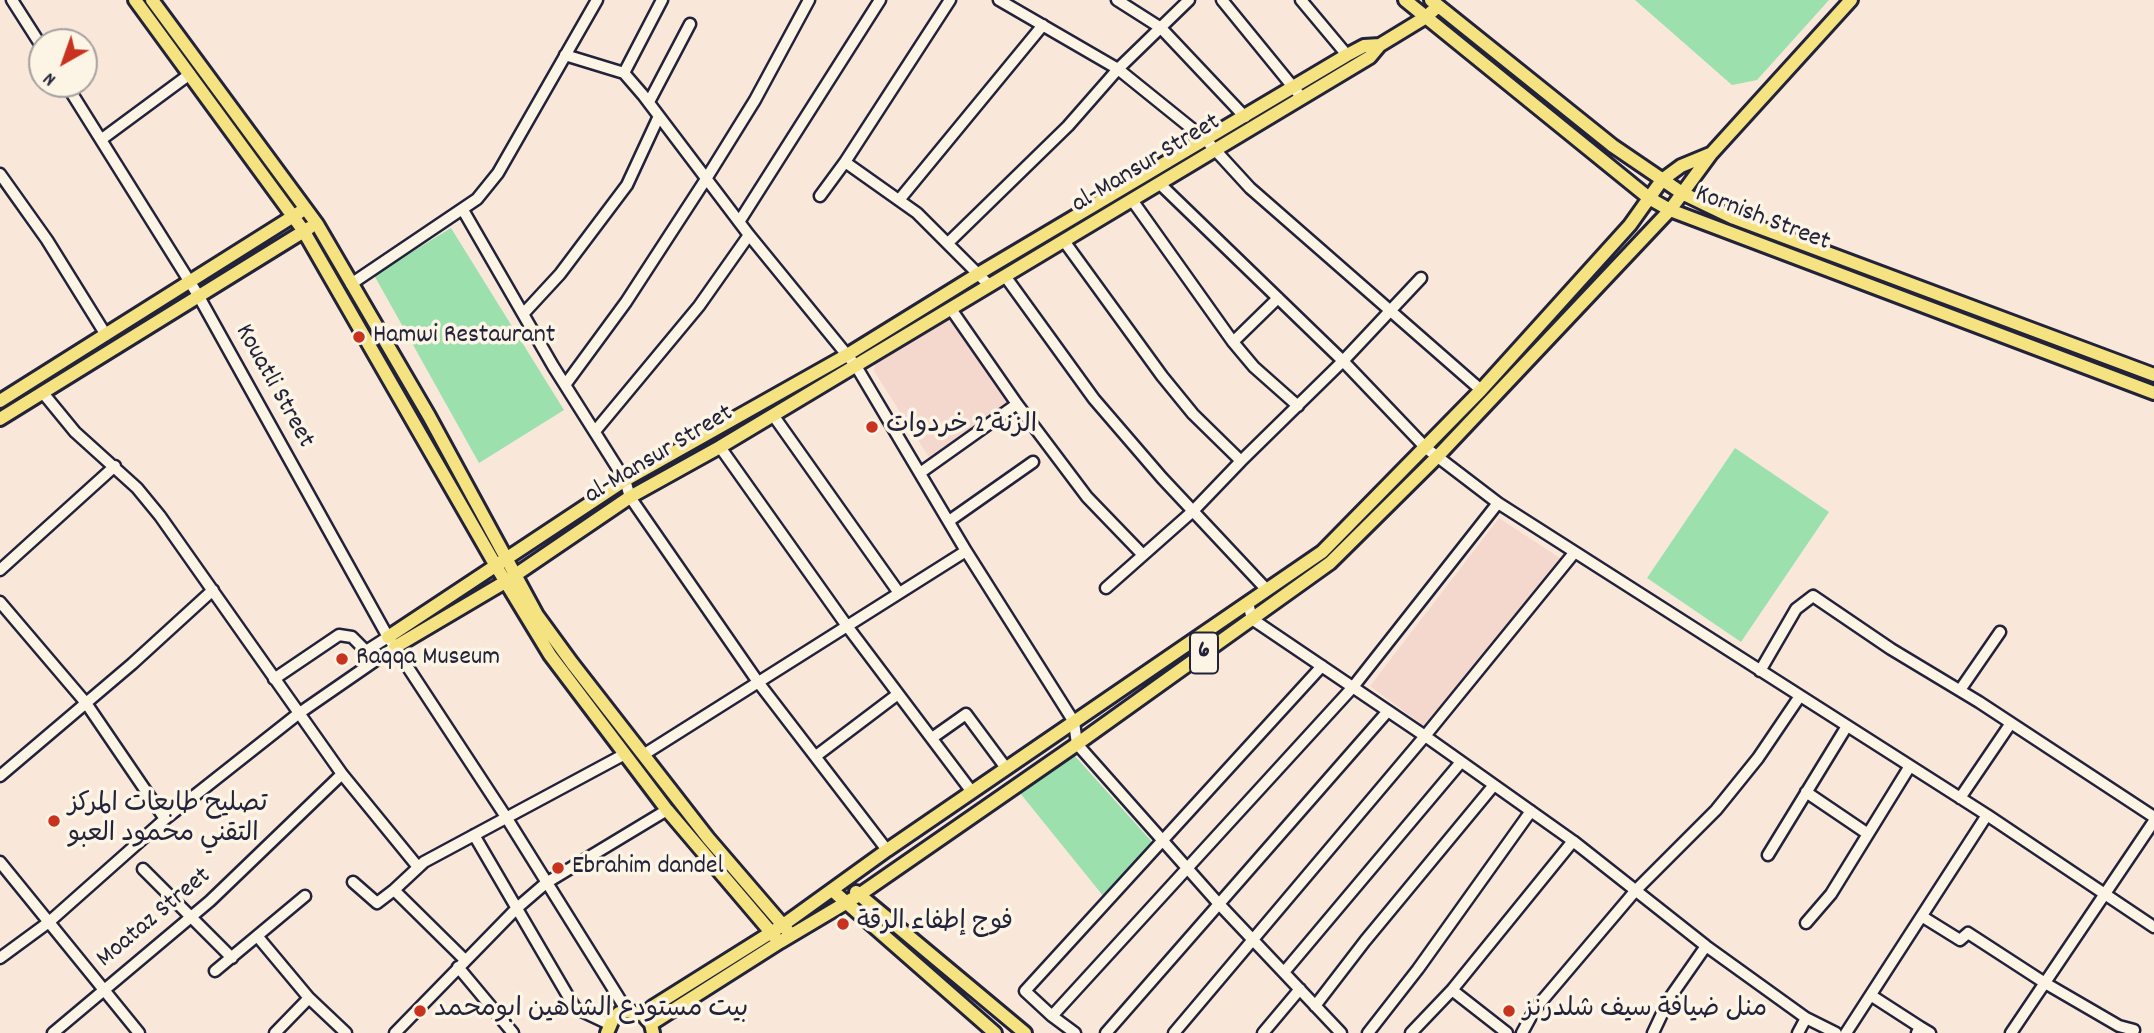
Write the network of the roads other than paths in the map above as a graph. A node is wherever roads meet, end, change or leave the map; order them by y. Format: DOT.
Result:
graph roads {
  1 [pos="12,0"];
  2 [pos="135,0"];
  3 [pos="153,0"];
  4 [pos="597,0"];
  5 [pos="662,0"];
  6 [pos="809,0"];
  7 [pos="880,0"];
  8 [pos="950,0"];
  9 [pos="999,0"];
  10 [pos="1117,0"];
  11 [pos="1189,0"];
  12 [pos="1222,0"];
  13 [pos="1301,0"];
  14 [pos="1405,0"];
  15 [pos="1851,0"];
  16 [pos="1435,3"];
  17 [pos="1426,17"];
  18 [pos="690,24"];
  19 [pos="1043,25"];
  20 [pos="30,28"];
  21 [pos="1161,28"];
  22 [pos="1380,45"];
  23 [pos="565,55"];
  24 [pos="1347,55"];
  25 [pos="1501,56"];
  26 [pos="1489,68"];
  27 [pos="1118,69"];
  28 [pos="624,72"];
  29 [pos="190,74"];
  30 [pos="1298,93"];
  31 [pos="75,98"];
  32 [pos="649,102"];
  33 [pos="659,116"];
  34 [pos="1245,117"];
  35 [pos="102,139"];
  36 [pos="1206,140"];
  37 [pos="1215,151"];
  38 [pos="1711,153"];
  39 [pos="845,162"];
  40 [pos="0,174"];
  41 [pos="706,179"];
  42 [pos="1662,180"];
  43 [pos="1160,184"];
  44 [pos="1682,192"];
  45 [pos="820,196"];
  46 [pos="1649,198"];
  47 [pos="900,200"];
  48 [pos="1132,201"];
  49 [pos="306,208"];
  50 [pos="1670,209"];
  51 [pos="463,210"];
  52 [pos="294,216"];
  53 [pos="738,222"];
  54 [pos="317,224"];
  55 [pos="303,230"];
  56 [pos="749,236"];
  57 [pos="1065,241"];
  58 [pos="949,242"];
  59 [pos="978,274"];
  60 [pos="1005,276"];
  61 [pos="1421,278"];
  62 [pos="189,283"];
  63 [pos="351,284"];
  64 [pos="989,285"];
  65 [pos="198,295"];
  66 [pos="1278,298"];
  67 [pos="951,309"];
  68 [pos="1390,312"];
  69 [pos="524,313"];
  70 [pos="106,335"];
  71 [pos="1233,342"];
  72 [pos="846,355"];
  73 [pos="1343,361"];
  74 [pos="856,366"];
  75 [pos="2154,375"];
  76 [pos="565,385"];
  77 [pos="1481,390"];
  78 [pos="43,393"];
  79 [pos="2154,393"];
  80 [pos="0,401"];
  81 [pos="1017,404"];
  82 [pos="1298,406"];
  83 [pos="773,415"];
  84 [pos="0,419"];
  85 [pos="596,430"];
  86 [pos="720,447"];
  87 [pos="1426,448"];
  88 [pos="1437,457"];
  89 [pos="1241,461"];
  90 [pos="1033,462"];
  91 [pos="115,466"];
  92 [pos="920,473"];
  93 [pos="625,480"];
  94 [pos="630,497"];
  95 [pos="1498,503"];
  96 [pos="1193,511"];
  97 [pos="948,521"];
  98 [pos="966,551"];
  99 [pos="1574,553"];
  100 [pos="1143,555"];
  101 [pos="501,563"];
  102 [pos="0,570"];
  103 [pos="510,578"];
  104 [pos="1106,588"];
  105 [pos="214,590"];
  106 [pos="1267,590"];
  107 [pos="899,593"];
  108 [pos="0,602"];
  109 [pos="1248,603"];
  110 [pos="1252,619"];
  111 [pos="846,626"];
  112 [pos="2000,632"];
  113 [pos="391,642"];
  114 [pos="366,650"];
  115 [pos="373,661"];
  116 [pos="1322,666"];
  117 [pos="1760,671"];
  118 [pos="274,679"];
  119 [pos="758,682"];
  120 [pos="1353,687"];
  121 [pos="1960,690"];
  122 [pos="898,694"];
  123 [pos="1800,696"];
  124 [pos="86,703"];
  125 [pos="1388,710"];
  126 [pos="298,714"];
  127 [pos="1074,722"];
  128 [pos="2011,723"];
  129 [pos="1847,726"];
  130 [pos="1425,736"];
  131 [pos="932,738"];
  132 [pos="1077,744"];
  133 [pos="625,754"];
  134 [pos="643,755"];
  135 [pos="816,756"];
  136 [pos="1461,762"];
  137 [pos="1910,766"];
  138 [pos="1006,768"];
  139 [pos="342,774"];
  140 [pos="0,776"];
  141 [pos="1494,785"];
  142 [pos="972,792"];
  143 [pos="1806,792"];
  144 [pos="1960,798"];
  145 [pos="667,810"];
  146 [pos="1531,811"];
  147 [pos="1987,815"];
  148 [pos="506,817"];
  149 [pos="165,819"];
  150 [pos="2154,819"];
  151 [pos="1868,834"];
  152 [pos="474,835"];
  153 [pos="1162,840"];
  154 [pos="1573,841"];
  155 [pos="887,850"];
  156 [pos="1768,855"];
  157 [pos="0,862"];
  158 [pos="418,867"];
  159 [pos="143,869"];
  160 [pos="1188,869"];
  161 [pos="844,881"];
  162 [pos="353,882"];
  163 [pos="546,883"];
  164 [pos="394,890"];
  165 [pos="832,890"];
  166 [pos="1636,890"];
  167 [pos="2104,894"];
  168 [pos="859,895"];
  169 [pos="306,896"];
  170 [pos="845,904"];
  171 [pos="1219,904"];
  172 [pos="516,908"];
  173 [pos="191,917"];
  174 [pos="1923,917"];
  175 [pos="49,922"];
  176 [pos="1806,923"];
  177 [pos="782,925"];
  178 [pos="2154,927"];
  179 [pos="781,936"];
  180 [pos="258,937"];
  181 [pos="1253,938"];
  182 [pos="1706,946"];
  183 [pos="0,958"];
  184 [pos="232,958"];
  185 [pos="462,963"];
  186 [pos="215,971"];
  187 [pos="1284,971"];
  188 [pos="2045,983"];
  189 [pos="105,989"];
  190 [pos="1300,989"];
  191 [pos="1452,990"];
  192 [pos="1872,996"];
  193 [pos="309,998"];
  194 [pos="1315,1006"];
  195 [pos="626,1011"];
  196 [pos="1052,1016"];
  197 [pos="1806,1018"];
  198 [pos="649,1024"];
  199 [pos="608,1029"];
  200 [pos="1018,1031"];
  201 [pos="1923,1031"];
  202 [pos="2135,1032"];
  203 [pos="53,1033"];
  204 [pos="139,1033"];
  205 [pos="275,1033"];
  206 [pos="346,1033"];
  207 [pos="395,1033"];
  208 [pos="513,1033"];
  209 [pos="995,1033"];
  210 [pos="1075,1033"];
  211 [pos="1106,1033"];
  212 [pos="1174,1033"];
  213 [pos="1263,1033"];
  214 [pos="1341,1033"];
  215 [pos="1368,1033"];
  216 [pos="1412,1033"];
  217 [pos="1507,1033"];
  218 [pos="1522,1033"];
  219 [pos="1653,1033"];
  220 [pos="1798,1033"];
  221 [pos="1836,1033"];
  222 [pos="1846,1033"];
  223 [pos="2011,1033"];
  1 -- 20 [label="street"];
  2 -- 29 [label="main road"];
  3 -- 49 [label="main road"];
  4 -- 23 [label="street"];
  5 -- 28 [label="street"];
  6 -- 41 [label="street"];
  7 -- 53 [label="street"];
  8 -- 39 [label="street"];
  9 -- 19 [label="street"];
  10 -- 21 [label="street"];
  11 -- 21 [label="street"];
  12 -- 30 [label="street"];
  13 -- 24 [label="street"];
  14 -- 17 [label="main road, Kornish Street"];
  15 -- 38 [label="main road"];
  16 -- 17 [label="main road, al-Mansur Street"];
  16 -- 25 [label="main road, Kornish Street"];
  17 -- 22 [label="main road, al-Mansur Street"];
  17 -- 26 [label="main road, Kornish Street"];
  18 -- 32 [label="street"];
  19 -- 27 [label="street"];
  19 -- 47 [label="street"];
  21 -- 27 [label="street"];
  21 -- 34 [label="street"];
  22 -- 24 [label="main road, al-Mansur Street"];
  22 -- 30 [label="main road, al-Mansur Street"];
  23 -- 28 [label="street"];
  23 -- 51 [label="street"];
  24 -- 30 [label="main road, al-Mansur Street"];
  25 -- 26 [label="main road"];
  25 -- 42 [label="main road, Kornish Street"];
  26 -- 46 [label="main road, Kornish Street"];
  27 -- 36 [label="street"];
  27 -- 58 [label="street"];
  28 -- 32 [label="street"];
  29 -- 35 [label="street"];
  29 -- 52 [label="main road"];
  30 -- 34 [label="main road, al-Mansur Street"];
  30 -- 37 [label="main road, al-Mansur Street"];
  31 -- 35 [label="street, Kouatli Street"];
  32 -- 33 [label="street"];
  33 -- 41 [label="street"];
  33 -- 69 [label="street"];
  34 -- 36 [label="main road, al-Mansur Street"];
  35 -- 62 [label="street, Kouatli Street"];
  36 -- 37 [label="street"];
  36 -- 59 [label="main road, al-Mansur Street"];
  37 -- 43 [label="main road, al-Mansur Street"];
  37 -- 68 [label="street"];
  38 -- 42 [label="main road"];
  38 -- 44 [label="main road"];
  39 -- 45 [label="street"];
  39 -- 47 [label="street"];
  40 -- 70 [label="street"];
  41 -- 53 [label="street"];
  41 -- 76 [label="street"];
  42 -- 44 [label="main road, Kornish Street"];
  42 -- 46 [label="main road, 6"];
  43 -- 48 [label="main road, al-Mansur Street"];
  43 -- 66 [label="street"];
  44 -- 50 [label="main road, 6"];
  44 -- 75 [label="main road, Kornish Street"];
  46 -- 50 [label="main road, Kornish Street"];
  46 -- 77 [label="main road, 6"];
  47 -- 58 [label="street"];
  48 -- 57 [label="main road, al-Mansur Street"];
  48 -- 71 [label="street"];
  49 -- 52 [label="main road"];
  49 -- 54 [label="main road"];
  50 -- 79 [label="main road, Kornish Street"];
  50 -- 88 [label="main road, 6"];
  51 -- 63 [label="street"];
  51 -- 69 [label="street"];
  52 -- 55 [label="main road"];
  52 -- 62 [label="main road"];
  53 -- 56 [label="street"];
  54 -- 55 [label="main road"];
  54 -- 63 [label="main road"];
  55 -- 65 [label="main road"];
  55 -- 101 [label="main road"];
  56 -- 72 [label="street"];
  56 -- 85 [label="street"];
  57 -- 60 [label="main road, al-Mansur Street"];
  57 -- 89 [label="street"];
  58 -- 59 [label="street"];
  59 -- 64 [label="street"];
  59 -- 72 [label="main road, al-Mansur Street"];
  60 -- 64 [label="main road, al-Mansur Street"];
  60 -- 96 [label="street"];
  61 -- 68 [label="street"];
  62 -- 65 [label="street, Kouatli Street"];
  62 -- 70 [label="main road"];
  63 -- 101 [label="main road"];
  64 -- 67 [label="main road, al-Mansur Street"];
  65 -- 78 [label="main road"];
  65 -- 113 [label="street, Kouatli Street"];
  66 -- 71 [label="street"];
  66 -- 73 [label="street"];
  67 -- 74 [label="main road, al-Mansur Street"];
  67 -- 81 [label="street"];
  68 -- 73 [label="street"];
  68 -- 77 [label="street"];
  69 -- 76 [label="street"];
  70 -- 80 [label="main road"];
  71 -- 82 [label="street"];
  72 -- 74 [label="street"];
  72 -- 93 [label="main road, al-Mansur Street"];
  73 -- 82 [label="street"];
  73 -- 87 [label="street"];
  74 -- 83 [label="main road, al-Mansur Street"];
  74 -- 92 [label="street"];
  76 -- 85 [label="street"];
  77 -- 87 [label="main road, 6"];
  78 -- 84 [label="main road"];
  78 -- 91 [label="street"];
  81 -- 92 [label="street"];
  81 -- 100 [label="street"];
  82 -- 89 [label="street"];
  83 -- 86 [label="main road, al-Mansur Street"];
  83 -- 107 [label="street"];
  85 -- 93 [label="street"];
  86 -- 94 [label="main road, al-Mansur Street"];
  86 -- 111 [label="street"];
  87 -- 88 [label="street"];
  87 -- 106 [label="main road, 6"];
  88 -- 95 [label="street"];
  88 -- 110 [label="main road, 6"];
  89 -- 96 [label="street"];
  90 -- 97 [label="street"];
  91 -- 102 [label="street"];
  91 -- 105 [label="street"];
  92 -- 97 [label="street"];
  93 -- 94 [label="street"];
  93 -- 101 [label="main road, al-Mansur Street"];
  94 -- 103 [label="main road, al-Mansur Street"];
  94 -- 119 [label="street"];
  95 -- 99 [label="street"];
  95 -- 120 [label="street"];
  96 -- 100 [label="street"];
  96 -- 106 [label="street"];
  97 -- 98 [label="street"];
  98 -- 107 [label="street"];
  98 -- 127 [label="street"];
  99 -- 117 [label="street"];
  99 -- 130 [label="street"];
  100 -- 104 [label="street"];
  101 -- 103 [label="main road"];
  101 -- 113 [label="main road, al-Mansur Street"];
  103 -- 113 [label="main road, al-Mansur Street"];
  103 -- 133 [label="main road"];
  103 -- 134 [label="main road"];
  105 -- 118 [label="street"];
  105 -- 124 [label="street"];
  106 -- 109 [label="main road, 6"];
  107 -- 111 [label="street"];
  108 -- 124 [label="street"];
  109 -- 110 [label="street"];
  109 -- 127 [label="main road, 6"];
  110 -- 116 [label="street"];
  110 -- 132 [label="main road, 6"];
  111 -- 119 [label="street"];
  111 -- 122 [label="street"];
  112 -- 121 [label="street"];
  113 -- 114 [label="street, al-Mansur Street"];
  113 -- 115 [label="street, al-Mansur Street"];
  113 -- 148 [label="street, Kouatli Street"];
  114 -- 115 [label="street"];
  114 -- 118 [label="street"];
  115 -- 126 [label="street, al-Mansur Street"];
  116 -- 120 [label="street"];
  116 -- 153 [label="street"];
  117 -- 121 [label="street"];
  117 -- 123 [label="street"];
  118 -- 126 [label="street"];
  119 -- 134 [label="street"];
  119 -- 135 [label="street"];
  120 -- 125 [label="street"];
  120 -- 160 [label="street"];
  121 -- 128 [label="street"];
  122 -- 131 [label="street"];
  122 -- 135 [label="street"];
  123 -- 129 [label="street"];
  123 -- 166 [label="street"];
  124 -- 140 [label="street"];
  124 -- 149 [label="street"];
  125 -- 130 [label="street"];
  125 -- 171 [label="street"];
  126 -- 139 [label="street"];
  126 -- 149 [label="street, al-Mansur Street"];
  127 -- 132 [label="street"];
  127 -- 138 [label="main road, 6"];
  128 -- 144 [label="street"];
  128 -- 150 [label="street"];
  129 -- 137 [label="street"];
  129 -- 143 [label="street"];
  130 -- 136 [label="street"];
  130 -- 181 [label="street"];
  131 -- 138 [label="street"];
  131 -- 142 [label="street"];
  132 -- 153 [label="street"];
  132 -- 168 [label="main road, 6"];
  133 -- 145 [label="main road"];
  133 -- 148 [label="street"];
  134 -- 177 [label="main road"];
  135 -- 155 [label="street"];
  136 -- 141 [label="street"];
  136 -- 187 [label="street"];
  137 -- 144 [label="street"];
  137 -- 151 [label="street"];
  138 -- 142 [label="main road, 6"];
  139 -- 158 [label="street"];
  139 -- 173 [label="street, Moataz Street"];
  141 -- 146 [label="street"];
  141 -- 194 [label="street"];
  142 -- 155 [label="main road, 6"];
  143 -- 151 [label="street"];
  143 -- 156 [label="street"];
  144 -- 147 [label="street"];
  145 -- 163 [label="street"];
  145 -- 179 [label="main road"];
  146 -- 154 [label="street"];
  146 -- 215 [label="street"];
  147 -- 167 [label="street"];
  147 -- 174 [label="street"];
  148 -- 152 [label="street"];
  148 -- 163 [label="street, Kouatli Street"];
  149 -- 175 [label="street, al-Mansur Street"];
  150 -- 167 [label="street"];
  151 -- 176 [label="street"];
  152 -- 158 [label="street"];
  152 -- 172 [label="street"];
  153 -- 160 [label="street"];
  153 -- 196 [label="street"];
  154 -- 166 [label="street"];
  154 -- 191 [label="street"];
  155 -- 161 [label="main road, 6"];
  157 -- 175 [label="street"];
  158 -- 164 [label="street"];
  159 -- 173 [label="street"];
  160 -- 171 [label="street"];
  160 -- 196 [label="street"];
  161 -- 165 [label="main road, 6"];
  161 -- 168 [label="main road"];
  162 -- 164 [label="street"];
  163 -- 172 [label="street"];
  163 -- 195 [label="street, Kouatli Street"];
  164 -- 185 [label="street"];
  165 -- 170 [label="main road"];
  165 -- 177 [label="main road, 6"];
  166 -- 182 [label="street"];
  166 -- 218 [label="street"];
  167 -- 178 [label="street"];
  167 -- 188 [label="street"];
  168 -- 170 [label="main road, 6"];
  168 -- 200 [label="main road"];
  169 -- 180 [label="street"];
  170 -- 179 [label="main road, 6"];
  170 -- 209 [label="main road"];
  171 -- 181 [label="street"];
  171 -- 211 [label="street"];
  172 -- 185 [label="street"];
  172 -- 199 [label="street"];
  173 -- 184 [label="street"];
  173 -- 189 [label="street, Moataz Street"];
  174 -- 188 [label="street"];
  174 -- 192 [label="street"];
  175 -- 183 [label="street, al-Mansur Street"];
  175 -- 189 [label="street"];
  177 -- 179 [label="main road, 6"];
  179 -- 198 [label="main road, 6"];
  180 -- 184 [label="street"];
  180 -- 193 [label="street"];
  181 -- 187 [label="street"];
  181 -- 212 [label="street"];
  182 -- 197 [label="street"];
  182 -- 219 [label="street"];
  184 -- 186 [label="street"];
  185 -- 207 [label="street"];
  185 -- 208 [label="street"];
  187 -- 190 [label="street"];
  188 -- 202 [label="street"];
  188 -- 223 [label="street"];
  189 -- 203 [label="street, Moataz Street"];
  189 -- 204 [label="street"];
  190 -- 194 [label="street"];
  190 -- 213 [label="street"];
  191 -- 216 [label="street"];
  191 -- 217 [label="street"];
  192 -- 201 [label="street"];
  192 -- 222 [label="street"];
  193 -- 205 [label="street"];
  193 -- 206 [label="street"];
  194 -- 214 [label="street"];
  195 -- 198 [label="main road"];
  195 -- 199 [label="main road"];
  196 -- 210 [label="street"];
  197 -- 220 [label="street"];
  197 -- 221 [label="street"];
}
